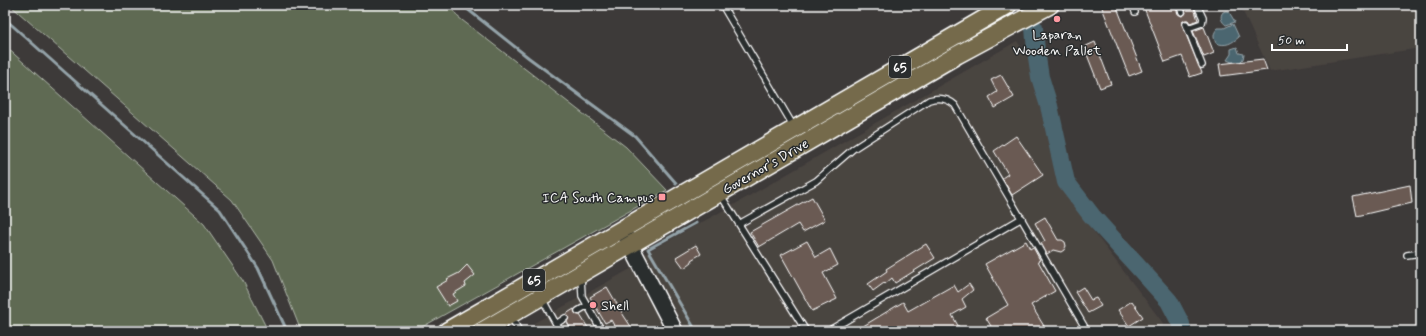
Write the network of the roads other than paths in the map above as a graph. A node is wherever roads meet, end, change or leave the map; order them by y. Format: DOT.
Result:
graph roads {
  1 [pos="722,5"];
  2 [pos="1133,5"];
  3 [pos="1179,5"];
  4 [pos="1198,5"];
  5 [pos="1007,6"];
  6 [pos="1047,7"];
  7 [pos="1135,12"];
  8 [pos="1182,12"];
  9 [pos="1202,65"];
  10 [pos="799,136"];
  11 [pos="715,185"];
  12 [pos="1022,218"];
  13 [pos="739,224"];
  14 [pos="622,229"];
  15 [pos="630,244"];
  16 [pos="1421,252"];
  17 [pos="1407,255"];
  18 [pos="581,272"];
  19 [pos="532,281"];
  20 [pos="540,296"];
  21 [pos="588,305"];
  22 [pos="506,307"];
  23 [pos="578,311"];
  24 [pos="565,318"];
  25 [pos="556,324"];
  26 [pos="447,331"];
  27 [pos="482,331"];
  28 [pos="519,331"];
  29 [pos="560,331"];
  30 [pos="602,331"];
  31 [pos="675,331"];
  32 [pos="806,331"];
  33 [pos="828,331"];
  34 [pos="1087,331"];
  1 -- 10 [label="lane"];
  2 -- 7 [label="lane"];
  3 -- 8 [label="lane"];
  4 -- 9 [label="lane"];
  5 -- 10 [label="main road, Governor's Drive / 65"];
  6 -- 10 [label="main road, Governor's Drive / 65"];
  10 -- 11 [label="main road, Governor's Drive / 65"];
  11 -- 13 [label="lane"];
  11 -- 14 [label="main road, Governor's Drive / 65"];
  11 -- 15 [label="main road, Governor's Drive / 65"];
  12 -- 13 [label="lane"];
  12 -- 33 [label="lane"];
  12 -- 34 [label="lane"];
  13 -- 32 [label="lane"];
  14 -- 15 [label="street"];
  14 -- 19 [label="main road, Governor's Drive / 65"];
  15 -- 18 [label="main road, Governor's Drive / 65"];
  15 -- 31 [label="street"];
  16 -- 17 [label="lane"];
  18 -- 20 [label="main road, Governor's Drive / 65"];
  18 -- 21 [label="lane"];
  19 -- 20 [label="lane"];
  19 -- 22 [label="main road, Governor's Drive / 65"];
  20 -- 22 [label="main road, Governor's Drive / 65"];
  20 -- 25 [label="lane"];
  21 -- 23 [label="lane"];
  21 -- 30 [label="lane"];
  22 -- 26 [label="main road, Governor's Drive / 65"];
  22 -- 27 [label="main road, Governor's Drive / 65"];
  22 -- 28 [label="lane"];
  24 -- 25 [label="lane"];
  25 -- 29 [label="lane"];
}
